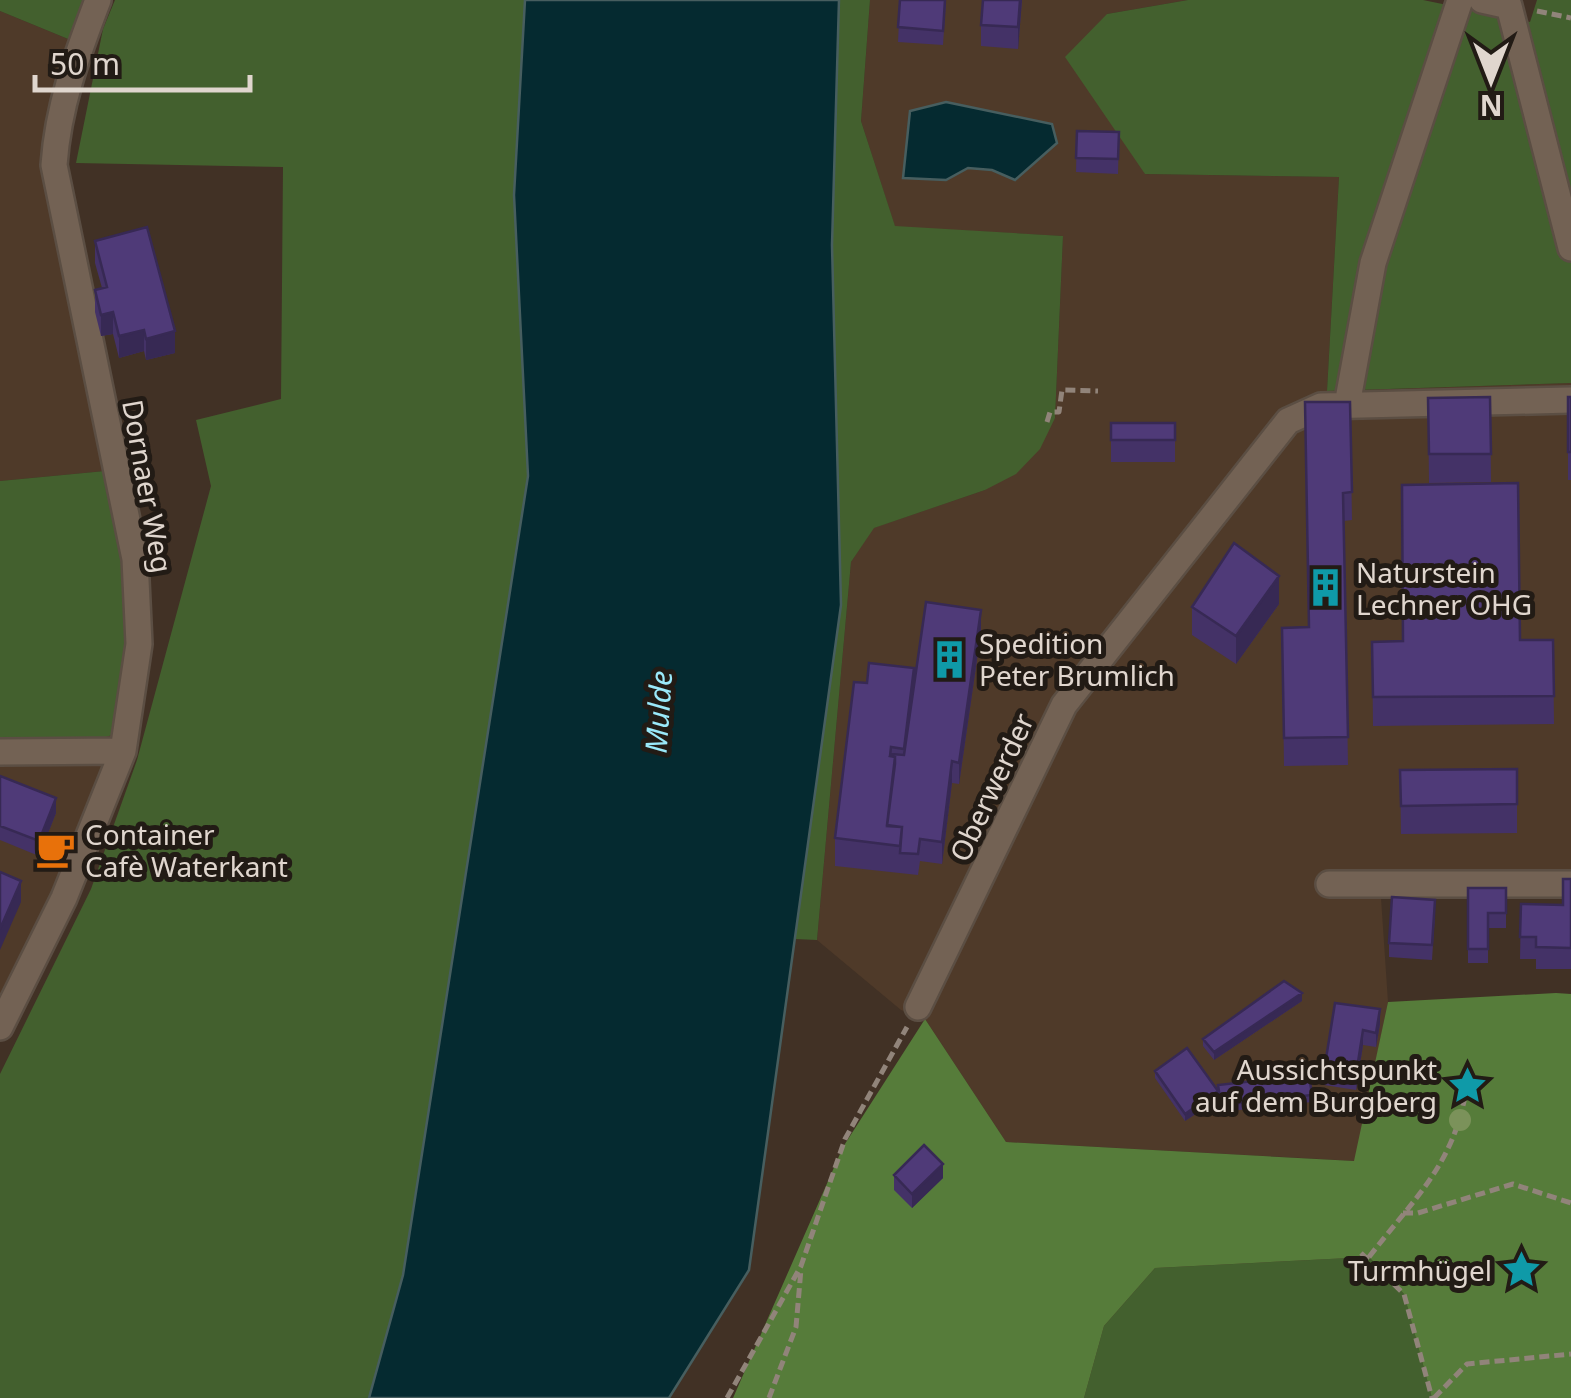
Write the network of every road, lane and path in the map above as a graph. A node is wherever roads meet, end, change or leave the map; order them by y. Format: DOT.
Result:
graph roads {
  1 [pos="98,0"];
  2 [pos="1460,0"];
  3 [pos="1482,0"];
  4 [pos="1571,248"];
  5 [pos="1098,392"];
  6 [pos="1571,400"];
  7 [pos="1347,405"];
  8 [pos="1047,422"];
  9 [pos="0,752"];
  10 [pos="123,752"];
  11 [pos="1329,884"];
  12 [pos="1571,884"];
  13 [pos="918,1007"];
  14 [pos="0,1027"];
  15 [pos="1467,1085"];
  16 [pos="1571,1203"];
  17 [pos="1403,1213"];
  18 [pos="1362,1253"];
  19 [pos="1370,1256"];
  20 [pos="801,1266"];
  21 [pos="1571,1354"];
  22 [pos="728,1398"];
  23 [pos="769,1398"];
  24 [pos="1433,1398"];
  1 -- 10 [label="street, Dornaer Weg"];
  2 -- 7 [label="street"];
  3 -- 4 [label="street"];
  5 -- 8 [label="path"];
  6 -- 7 [label="street, Oberwerder"];
  7 -- 13 [label="street, Oberwerder"];
  9 -- 10 [label="street"];
  10 -- 14 [label="street, Dornaer Weg"];
  11 -- 12 [label="street"];
  13 -- 20 [label="path"];
  15 -- 17 [label="path"];
  16 -- 17 [label="path"];
  17 -- 19 [label="path"];
  18 -- 19 [label="path"];
  19 -- 24 [label="path"];
  20 -- 22 [label="path"];
  20 -- 23 [label="path"];
  21 -- 24 [label="path"];
}
